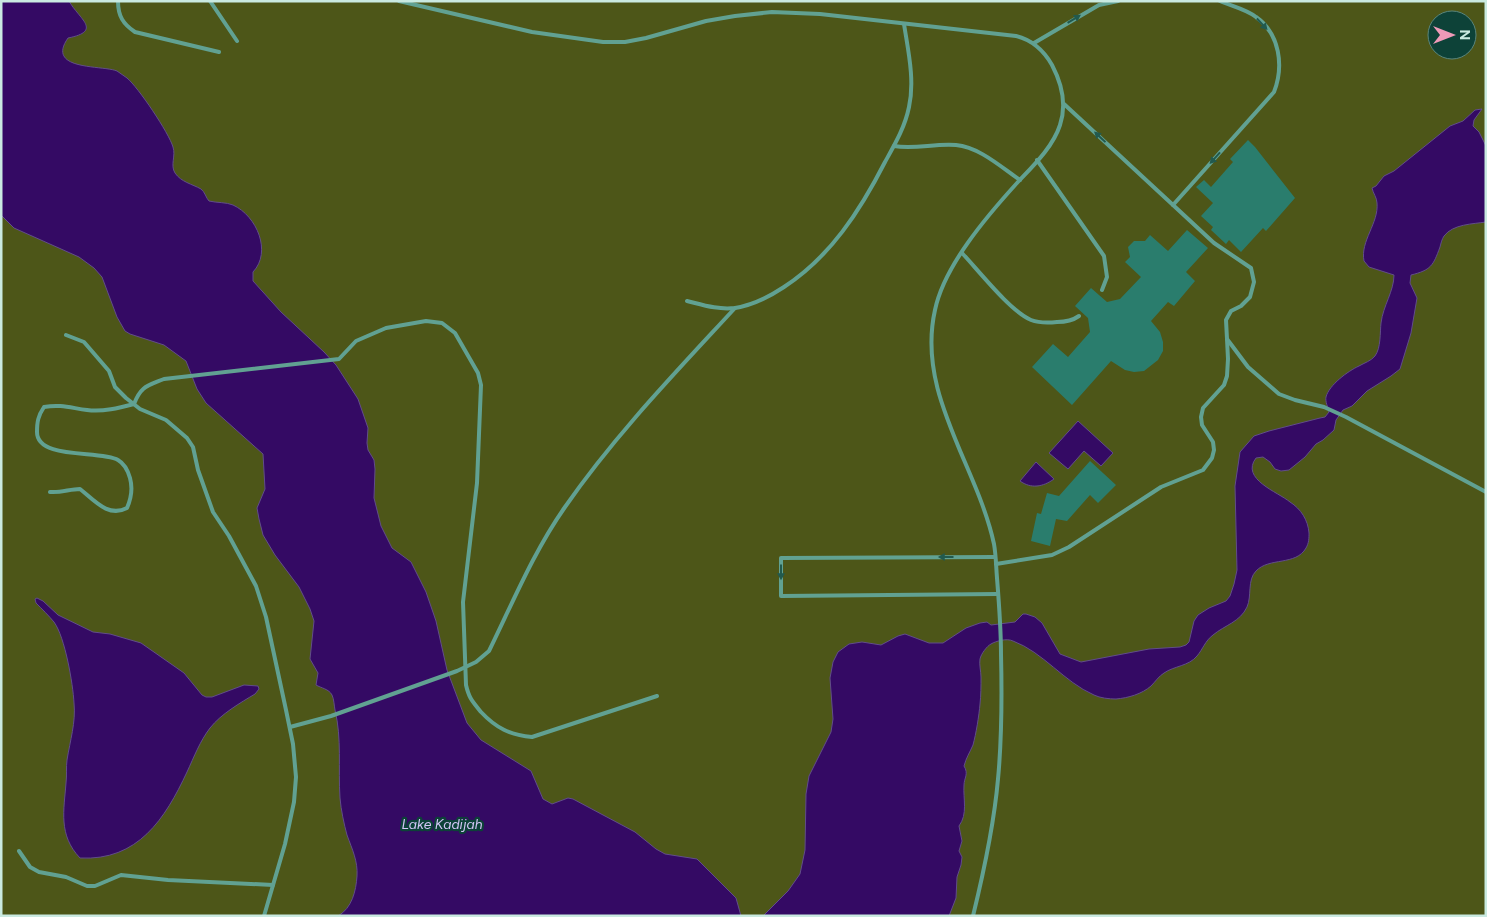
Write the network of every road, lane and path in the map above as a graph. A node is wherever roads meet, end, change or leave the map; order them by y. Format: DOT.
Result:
graph roads {
  1 [pos="118,1"];
  2 [pos="210,1"];
  3 [pos="399,1"];
  4 [pos="1118,1"];
  5 [pos="1220,1"];
  6 [pos="904,24"];
  7 [pos="237,41"];
  8 [pos="1034,43"];
  9 [pos="219,52"];
  10 [pos="1064,104"];
  11 [pos="894,146"];
  12 [pos="1038,160"];
  13 [pos="1020,180"];
  14 [pos="1173,205"];
  15 [pos="962,253"];
  16 [pos="1102,290"];
  17 [pos="687,300"];
  18 [pos="735,308"];
  19 [pos="1079,316"];
  20 [pos="66,335"];
  21 [pos="1227,339"];
  22 [pos="134,404"];
  23 [pos="50,492"];
  24 [pos="1486,492"];
  25 [pos="995,557"];
  26 [pos="996,564"];
  27 [pos="998,594"];
  28 [pos="465,666"];
  29 [pos="657,696"];
  30 [pos="290,727"];
  31 [pos="19,851"];
  32 [pos="273,885"];
  33 [pos="264,916"];
  34 [pos="973,916"];
  1 -- 9 [label="lane"];
  2 -- 7 [label="lane"];
  3 -- 6 [label="lane"];
  8 -- 4 [label="lane, one-way"];
  5 -- 14 [label="lane, one-way"];
  6 -- 8 [label="lane"];
  6 -- 11 [label="lane"];
  8 -- 10 [label="lane"];
  10 -- 12 [label="lane"];
  14 -- 10 [label="lane, one-way"];
  11 -- 13 [label="lane"];
  11 -- 18 [label="lane"];
  12 -- 13 [label="lane"];
  12 -- 16 [label="lane"];
  13 -- 15 [label="lane"];
  14 -- 21 [label="lane"];
  15 -- 19 [label="lane"];
  15 -- 25 [label="lane"];
  17 -- 18 [label="lane"];
  18 -- 28 [label="lane"];
  20 -- 22 [label="lane"];
  21 -- 24 [label="lane"];
  21 -- 26 [label="lane"];
  22 -- 23 [label="lane"];
  22 -- 28 [label="lane"];
  22 -- 30 [label="lane"];
  25 -- 26 [label="lane"];
  25 -- 27 [label="lane, one-way"];
  26 -- 27 [label="lane"];
  27 -- 34 [label="lane"];
  28 -- 29 [label="lane"];
  28 -- 30 [label="lane"];
  30 -- 32 [label="lane"];
  31 -- 32 [label="lane"];
  32 -- 33 [label="lane"];
}
